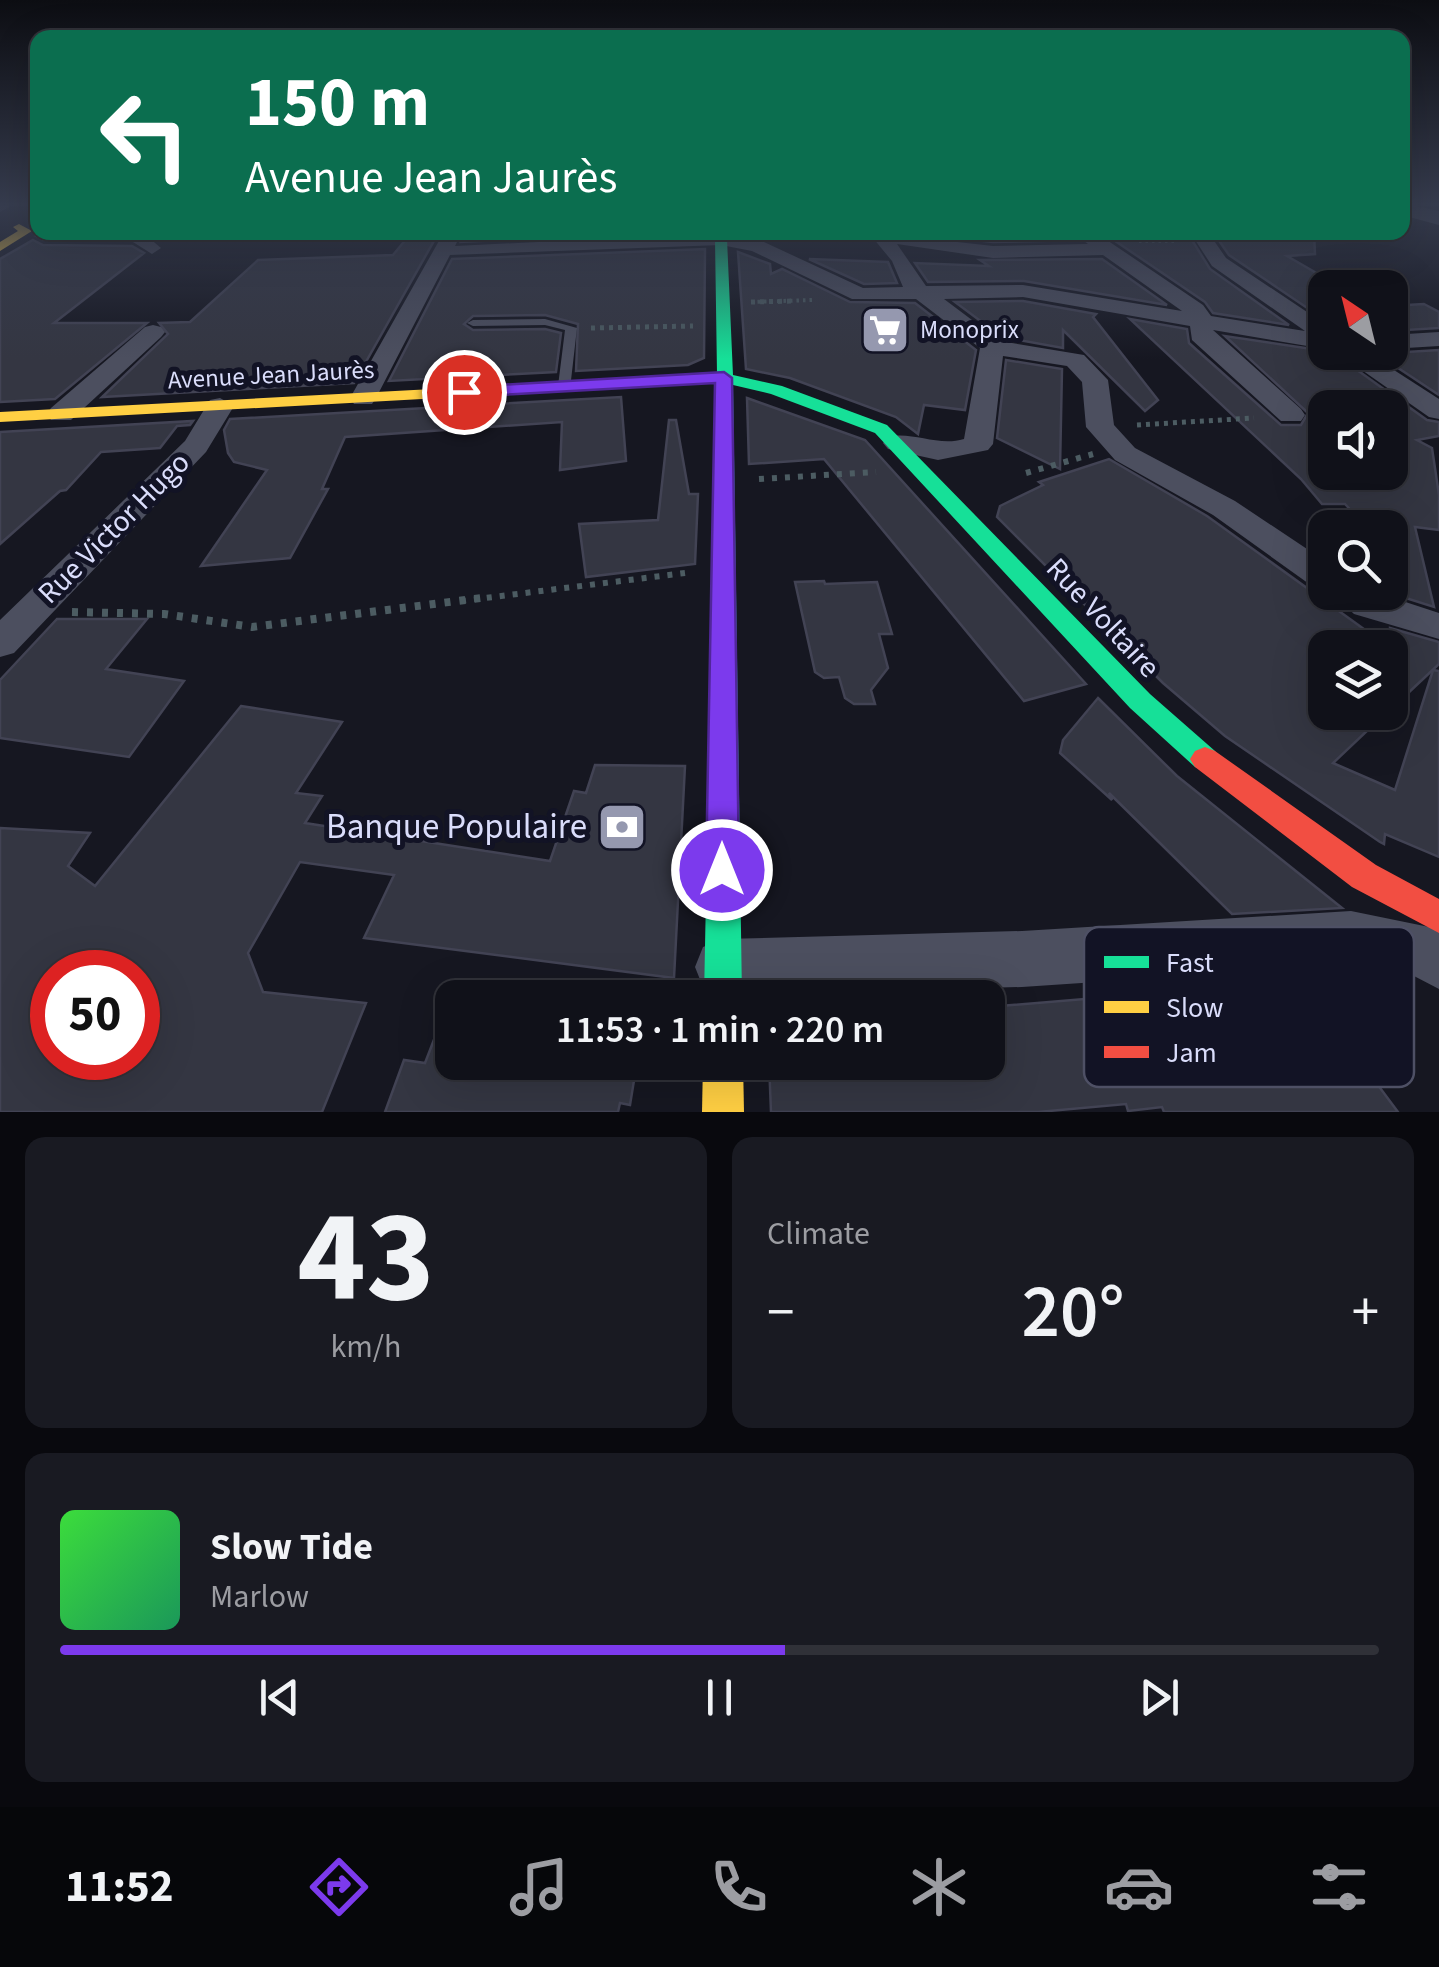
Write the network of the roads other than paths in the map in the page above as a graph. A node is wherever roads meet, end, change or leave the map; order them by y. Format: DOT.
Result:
graph roads {
  1 [pos="447,255"];
  2 [pos="720,255"];
  3 [pos="778,255"];
  4 [pos="897,255"];
  5 [pos="1116,255"];
  6 [pos="1214,255"];
  7 [pos="922,294"];
  8 [pos="1204,321"];
  9 [pos="474,323"];
  10 [pos="1308,329"];
  11 [pos="153,332"];
  12 [pos="1308,337"];
  13 [pos="1439,339"];
  14 [pos="1408,341"];
  15 [pos="992,347"];
  16 [pos="1376,370"];
  17 [pos="724,378"];
  18 [pos="565,386"];
  19 [pos="363,398"];
  20 [pos="220,406"];
  21 [pos="1439,411"];
  22 [pos="61,414"];
  23 [pos="1291,415"];
  24 [pos="0,417"];
  25 [pos="898,444"];
  26 [pos="1308,566"];
  27 [pos="1384,610"];
  28 [pos="1439,626"];
  29 [pos="0,644"];
  30 [pos="1371,880"];
  31 [pos="1439,917"];
  32 [pos="1379,927"];
  33 [pos="1414,950"];
  34 [pos="1084,955"];
  35 [pos="1439,961"];
  36 [pos="724,980"];
  37 [pos="750,980"];
  38 [pos="723,1080"];
  39 [pos="723,1112"];
  1 -- 19 [label="street"];
  2 -- 17 [label="main road"];
  3 -- 7 [label="street"];
  4 -- 7 [label="street"];
  5 -- 8 [label="street"];
  6 -- 10 [label="street"];
  7 -- 8 [label="street"];
  7 -- 15 [label="street"];
  8 -- 12 [label="street"];
  8 -- 23 [label="street"];
  9 -- 18 [label="lane"];
  11 -- 22 [label="street"];
  13 -- 14 [label="street"];
  15 -- 25 [label="street"];
  15 -- 26 [label="street"];
  16 -- 21 [label="street"];
  17 -- 18 [label="main road, Avenue Jean Jaurès"];
  17 -- 25 [label="main road, Rue Voltaire"];
  17 -- 36 [label="main road"];
  18 -- 19 [label="main road, Avenue Jean Jaurès"];
  19 -- 20 [label="main road, Avenue Jean Jaurès"];
  20 -- 22 [label="main road, Avenue Jean Jaurès"];
  20 -- 29 [label="street, Rue Victor Hugo"];
  22 -- 24 [label="main road, Avenue Jean Jaurès"];
  25 -- 30 [label="main road, Rue Voltaire"];
  27 -- 28 [label="street"];
  30 -- 31 [label="main road, Rue Voltaire"];
  30 -- 32 [label="street"];
  33 -- 35 [label="street"];
  34 -- 37 [label="street"];
  38 -- 39 [label="main road"];
}
